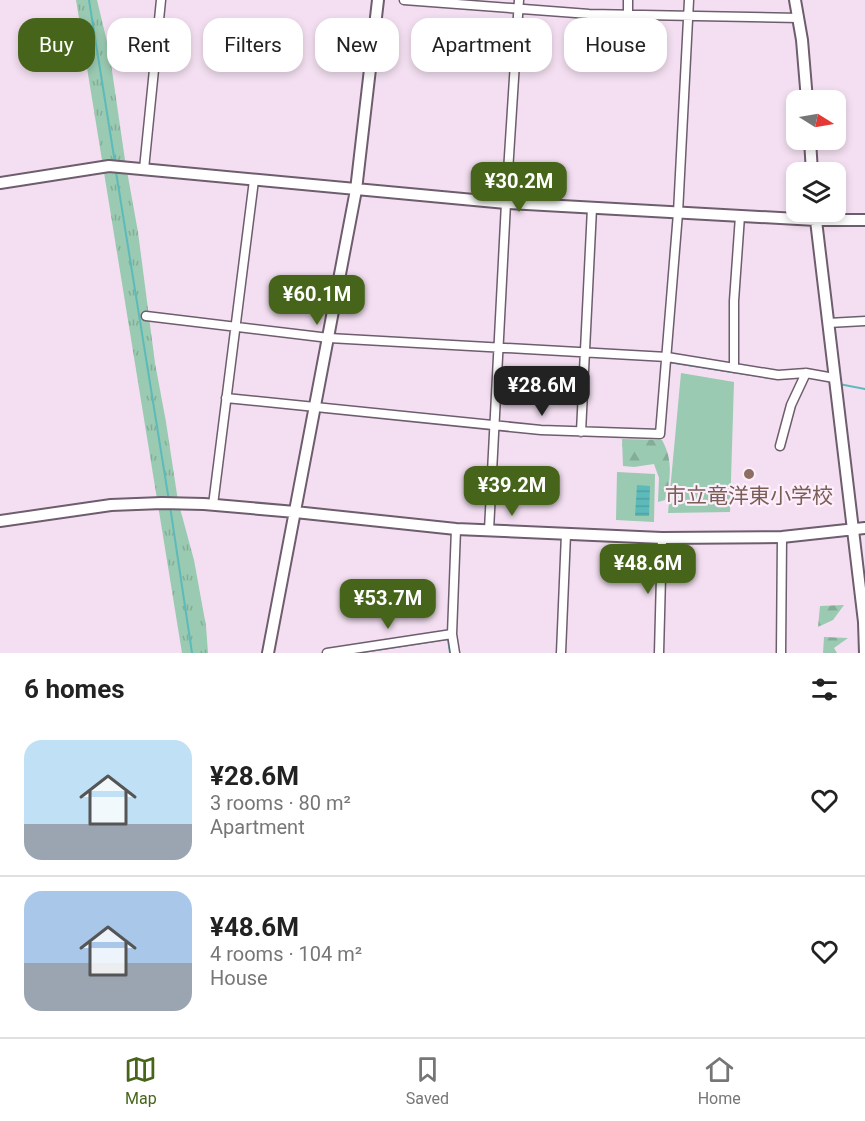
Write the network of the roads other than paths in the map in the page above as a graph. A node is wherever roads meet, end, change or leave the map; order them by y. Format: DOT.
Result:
graph roads {
  1 [pos="161,0"];
  2 [pos="378,0"];
  3 [pos="404,0"];
  4 [pos="628,0"];
  5 [pos="689,0"];
  6 [pos="795,0"];
  7 [pos="520,4"];
  8 [pos="627,14"];
  9 [pos="688,15"];
  10 [pos="799,18"];
  11 [pos="806,90"];
  12 [pos="144,169"];
  13 [pos="254,180"];
  14 [pos="0,183"];
  15 [pos="356,190"];
  16 [pos="506,203"];
  17 [pos="592,208"];
  18 [pos="678,213"];
  19 [pos="740,216"];
  20 [pos="786,216"];
  21 [pos="846,218"];
  22 [pos="865,220"];
  23 [pos="816,222"];
  24 [pos="146,316"];
  25 [pos="865,321"];
  26 [pos="828,323"];
  27 [pos="236,327"];
  28 [pos="329,338"];
  29 [pos="498,348"];
  30 [pos="585,353"];
  31 [pos="667,357"];
  32 [pos="734,368"];
  33 [pos="806,373"];
  34 [pos="834,378"];
  35 [pos="226,398"];
  36 [pos="316,407"];
  37 [pos="494,425"];
  38 [pos="581,432"];
  39 [pos="780,446"];
  40 [pos="213,505"];
  41 [pos="295,512"];
  42 [pos="0,521"];
  43 [pos="865,528"];
  44 [pos="456,529"];
  45 [pos="853,529"];
  46 [pos="489,531"];
  47 [pos="566,534"];
  48 [pos="782,537"];
  49 [pos="662,538"];
  50 [pos="452,634"];
  51 [pos="353,651"];
  52 [pos="268,653"];
  53 [pos="327,653"];
  54 [pos="455,653"];
  55 [pos="561,653"];
  56 [pos="659,653"];
  57 [pos="781,653"];
  58 [pos="865,653"];
  1 -- 12 [label="street"];
  2 -- 15 [label="street"];
  3 -- 7 [label="street"];
  4 -- 8 [label="street"];
  5 -- 9 [label="street"];
  6 -- 10 [label="street"];
  7 -- 8 [label="street"];
  7 -- 16 [label="street"];
  8 -- 9 [label="street"];
  9 -- 10 [label="street"];
  9 -- 18 [label="street"];
  10 -- 11 [label="street"];
  12 -- 13 [label="street"];
  12 -- 14 [label="street"];
  13 -- 15 [label="street"];
  13 -- 27 [label="street"];
  15 -- 16 [label="street"];
  15 -- 28 [label="street"];
  16 -- 17 [label="street"];
  16 -- 29 [label="street"];
  17 -- 18 [label="street"];
  17 -- 30 [label="street"];
  18 -- 19 [label="street"];
  18 -- 31 [label="street"];
  19 -- 20 [label="street"];
  19 -- 32 [label="street"];
  21 -- 22 [label="street"];
  23 -- 26 [label="street"];
  24 -- 27 [label="street"];
  25 -- 26 [label="street"];
  26 -- 34 [label="street"];
  27 -- 28 [label="street"];
  27 -- 35 [label="street"];
  28 -- 29 [label="street"];
  28 -- 36 [label="street"];
  29 -- 30 [label="street"];
  29 -- 37 [label="street"];
  30 -- 31 [label="street"];
  30 -- 38 [label="street"];
  31 -- 32 [label="street"];
  31 -- 38 [label="street"];
  32 -- 33 [label="street"];
  33 -- 34 [label="street"];
  33 -- 39 [label="street"];
  34 -- 45 [label="street"];
  35 -- 36 [label="street"];
  35 -- 40 [label="street"];
  36 -- 37 [label="street"];
  36 -- 41 [label="street"];
  37 -- 38 [label="street"];
  37 -- 46 [label="street"];
  40 -- 41 [label="street"];
  40 -- 42 [label="street"];
  41 -- 44 [label="street"];
  41 -- 52 [label="street"];
  43 -- 45 [label="street"];
  44 -- 46 [label="street"];
  44 -- 50 [label="street"];
  45 -- 48 [label="street"];
  45 -- 58 [label="street"];
  46 -- 47 [label="street"];
  47 -- 49 [label="street"];
  47 -- 55 [label="street"];
  48 -- 49 [label="street"];
  48 -- 57 [label="street"];
  49 -- 56 [label="street"];
  50 -- 51 [label="street"];
  50 -- 54 [label="street"];
  51 -- 53 [label="street"];
}
